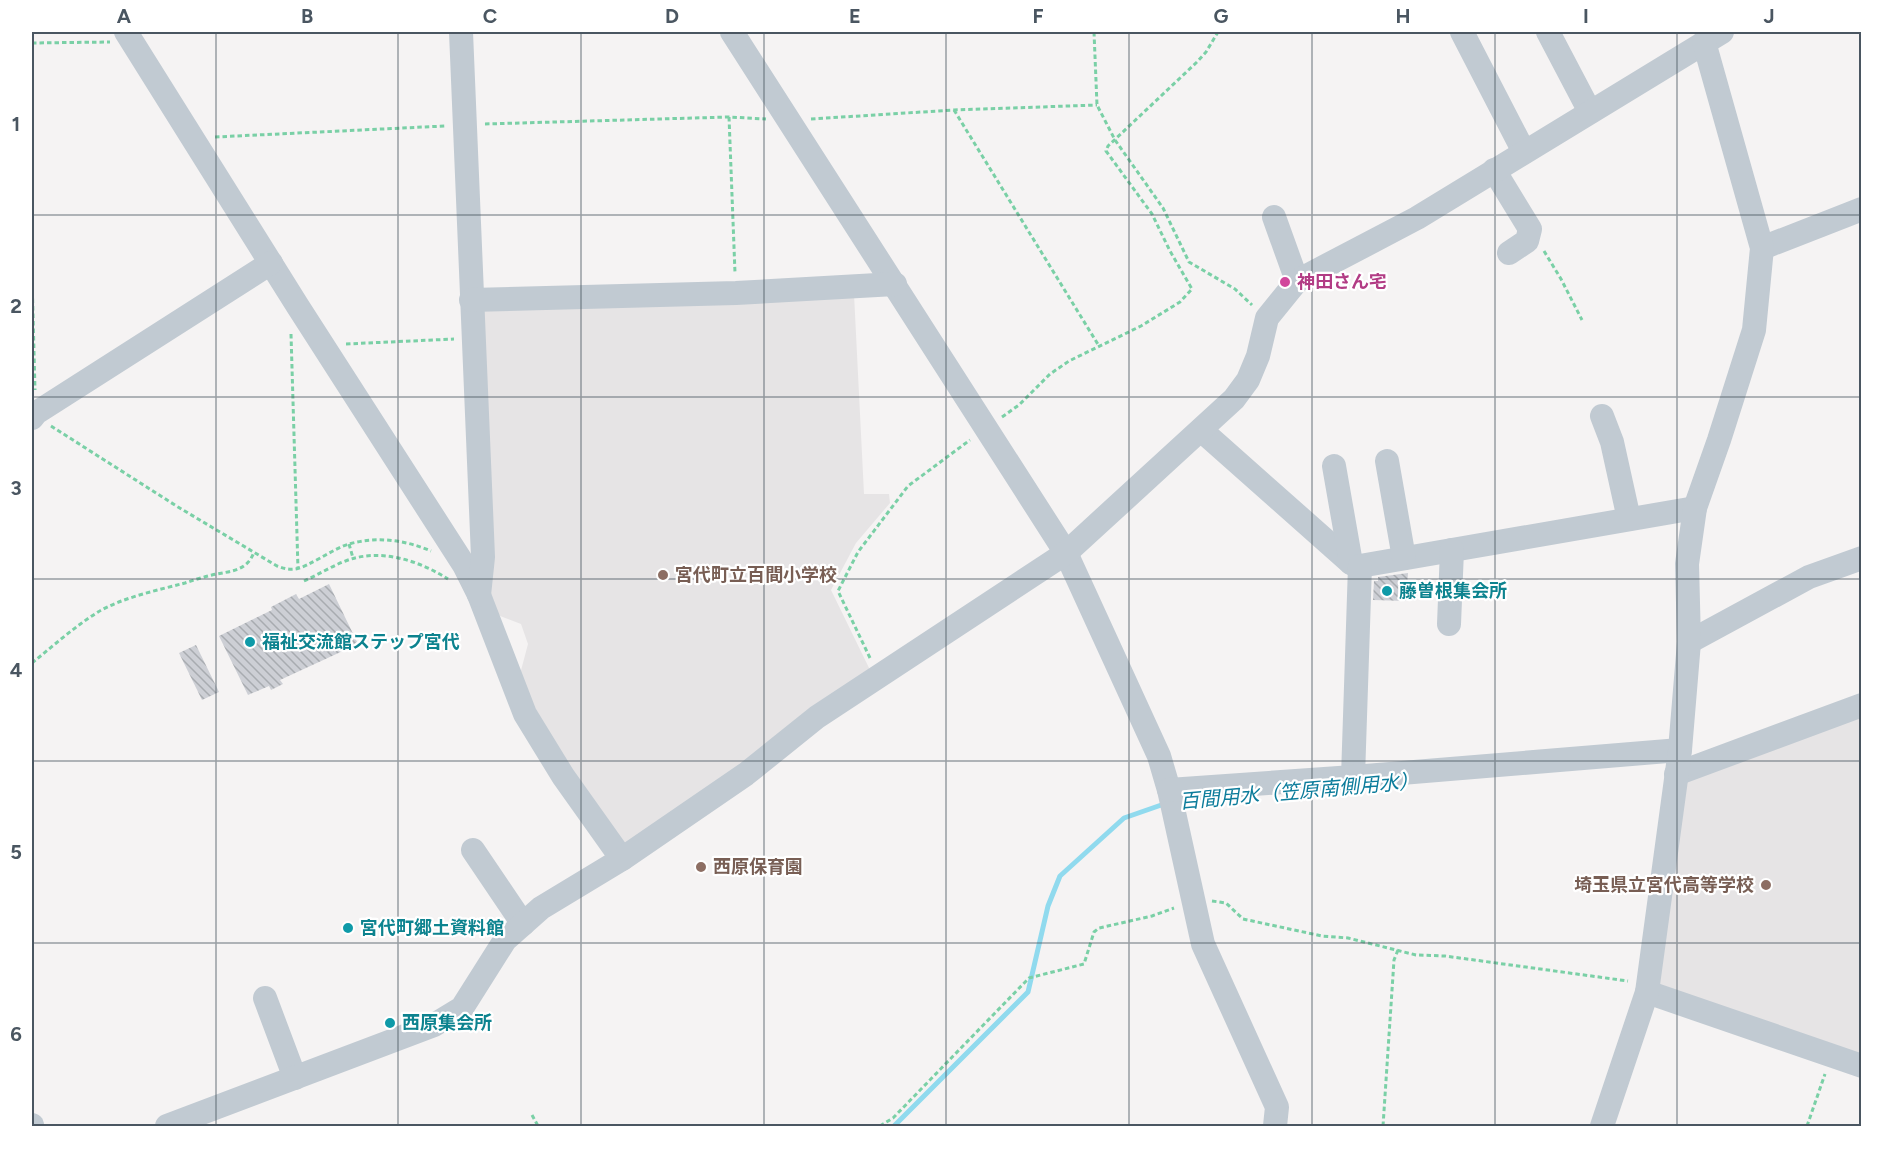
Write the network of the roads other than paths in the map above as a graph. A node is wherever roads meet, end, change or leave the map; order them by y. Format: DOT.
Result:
graph roads {
  1 [pos="461,32"];
  2 [pos="732,32"];
  3 [pos="1462,32"];
  4 [pos="1548,32"];
  5 [pos="129,37"];
  6 [pos="1713,37"];
  7 [pos="1590,112"];
  8 [pos="1524,152"];
  9 [pos="1494,170"];
  10 [pos="1862,209"];
  11 [pos="1274,217"];
  12 [pos="1762,248"];
  13 [pos="1509,253"];
  14 [pos="271,263"];
  15 [pos="1297,281"];
  16 [pos="895,284"];
  17 [pos="471,300"];
  18 [pos="34,415"];
  19 [pos="1602,416"];
  20 [pos="1202,430"];
  21 [pos="1387,460"];
  22 [pos="1334,466"];
  23 [pos="1695,508"];
  24 [pos="1629,519"];
  25 [pos="1452,550"];
  26 [pos="1066,553"];
  27 [pos="1404,558"];
  28 [pos="1862,558"];
  29 [pos="1356,564"];
  30 [pos="479,595"];
  31 [pos="1449,624"];
  32 [pos="1689,642"];
  33 [pos="1862,705"];
  34 [pos="1680,750"];
  35 [pos="1676,774"];
  36 [pos="1353,777"];
  37 [pos="1169,790"];
  38 [pos="473,850"];
  39 [pos="622,859"];
  40 [pos="523,924"];
  41 [pos="1647,992"];
  42 [pos="265,998"];
  43 [pos="1862,1066"];
  44 [pos="295,1078"];
  45 [pos="172,1126"];
  46 [pos="1275,1126"];
  47 [pos="1602,1126"];
  1 -- 17 [label="street"];
  2 -- 16 [label="street"];
  3 -- 8 [label="street"];
  4 -- 7 [label="street"];
  5 -- 14 [label="street"];
  6 -- 7 [label="street"];
  6 -- 12 [label="street"];
  7 -- 8 [label="street"];
  8 -- 9 [label="street"];
  9 -- 13 [label="street"];
  9 -- 15 [label="street"];
  10 -- 12 [label="street"];
  11 -- 15 [label="street"];
  12 -- 23 [label="street"];
  14 -- 18 [label="street"];
  14 -- 30 [label="street"];
  15 -- 20 [label="street"];
  16 -- 17 [label="street"];
  16 -- 26 [label="street"];
  17 -- 30 [label="street"];
  19 -- 24 [label="street"];
  20 -- 26 [label="street"];
  20 -- 29 [label="street"];
  21 -- 27 [label="street"];
  22 -- 29 [label="street"];
  23 -- 24 [label="street"];
  23 -- 32 [label="street"];
  24 -- 25 [label="street"];
  25 -- 27 [label="street"];
  25 -- 31 [label="street"];
  26 -- 37 [label="street"];
  26 -- 39 [label="street"];
  27 -- 29 [label="street"];
  28 -- 32 [label="street"];
  29 -- 36 [label="street"];
  30 -- 39 [label="street"];
  32 -- 34 [label="street"];
  33 -- 35 [label="street"];
  34 -- 35 [label="street"];
  34 -- 36 [label="street"];
  35 -- 41 [label="street"];
  36 -- 37 [label="street"];
  37 -- 46 [label="street"];
  38 -- 40 [label="street"];
  39 -- 40 [label="street"];
  40 -- 44 [label="street"];
  41 -- 43 [label="street"];
  41 -- 47 [label="street"];
  42 -- 44 [label="street"];
  44 -- 45 [label="street"];
}
